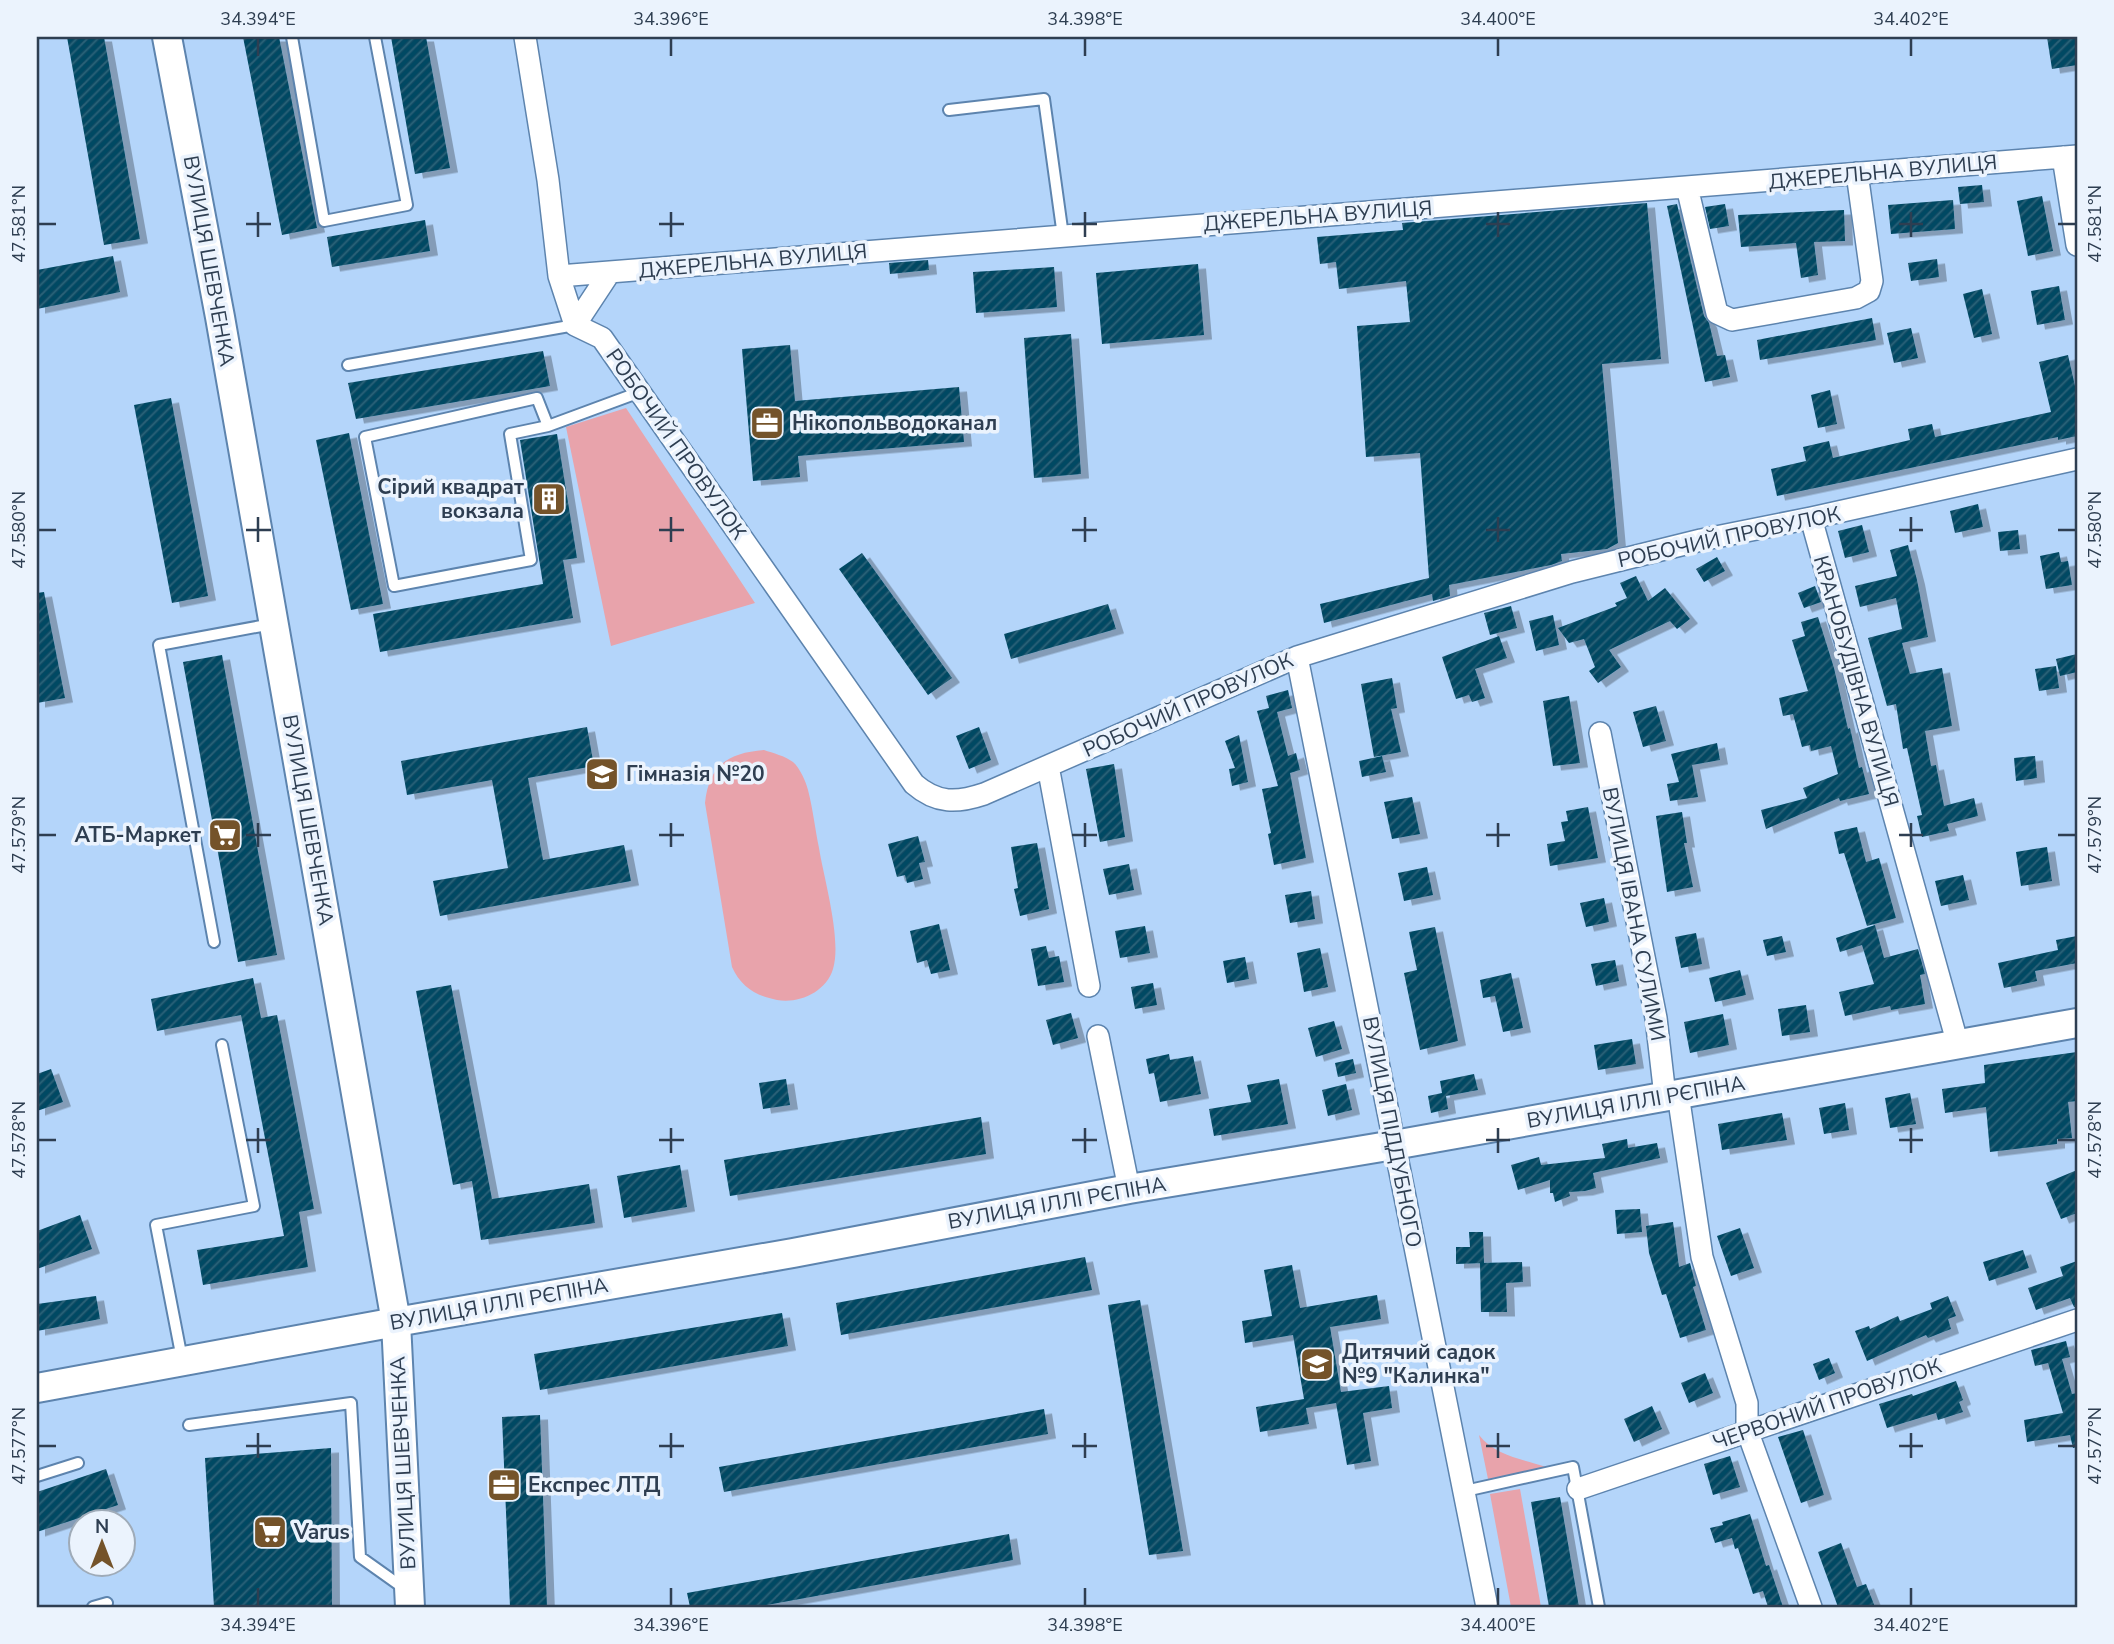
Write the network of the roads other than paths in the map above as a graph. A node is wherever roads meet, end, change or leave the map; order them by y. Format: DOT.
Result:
graph roads {
  1 [pos="167,37"];
  2 [pos="292,37"];
  3 [pos="375,37"];
  4 [pos="525,37"];
  5 [pos="949,110"];
  6 [pos="2070,157"];
  7 [pos="1857,173"];
  8 [pos="1687,187"];
  9 [pos="1063,236"];
  10 [pos="2077,245"];
  11 [pos="610,272"];
  12 [pos="559,276"];
  13 [pos="575,325"];
  14 [pos="348,365"];
  15 [pos="640,392"];
  16 [pos="548,426"];
  17 [pos="2077,459"];
  18 [pos="1811,518"];
  19 [pos="273,624"];
  20 [pos="1297,657"];
  21 [pos="1600,733"];
  22 [pos="1048,766"];
  23 [pos="214,942"];
  24 [pos="1089,986"];
  25 [pos="2077,1023"];
  26 [pos="1098,1036"];
  27 [pos="222,1045"];
  28 [pos="1958,1045"];
  29 [pos="1672,1095"];
  30 [pos="1394,1146"];
  31 [pos="1129,1189"];
  32 [pos="2077,1320"];
  33 [pos="396,1322"];
  34 [pos="183,1361"];
  35 [pos="37,1388"];
  36 [pos="189,1425"];
  37 [pos="1747,1430"];
  38 [pos="78,1463"];
  39 [pos="37,1476"];
  40 [pos="1578,1489"];
  41 [pos="1465,1491"];
  42 [pos="410,1599"];
  43 [pos="107,1603"];
  44 [pos="93,1607"];
  45 [pos="1488,1607"];
  46 [pos="1599,1607"];
  47 [pos="1811,1607"];
  1 -- 19 [label="street, ВУЛИЦЯ ШЕВЧЕНКА"];
  2 -- 3 [label="lane"];
  4 -- 12 [label="street"];
  5 -- 9 [label="lane"];
  6 -- 7 [label="street, ДЖЕРЕЛЬНА ВУЛИЦЯ"];
  6 -- 10 [label="street"];
  7 -- 8 [label="street, ДЖЕРЕЛЬНА ВУЛИЦЯ"];
  7 -- 8 [label="street"];
  8 -- 9 [label="street, ДЖЕРЕЛЬНА ВУЛИЦЯ"];
  9 -- 11 [label="street, ДЖЕРЕЛЬНА ВУЛИЦЯ"];
  11 -- 12 [label="street, ДЖЕРЕЛЬНА ВУЛИЦЯ"];
  11 -- 13 [label="street"];
  12 -- 13 [label="street"];
  13 -- 14 [label="lane"];
  13 -- 15 [label="street, РОБОЧИЙ ПРОВУЛОК"];
  15 -- 16 [label="lane"];
  15 -- 22 [label="street, РОБОЧИЙ ПРОВУЛОК"];
  16 -- 16 [label="lane"];
  17 -- 18 [label="street, РОБОЧИЙ ПРОВУЛОК"];
  18 -- 20 [label="street, РОБОЧИЙ ПРОВУЛОК"];
  18 -- 28 [label="street, КРАНОБУДІВНА ВУЛИЦЯ"];
  19 -- 23 [label="lane"];
  19 -- 33 [label="street, ВУЛИЦЯ ШЕВЧЕНКА"];
  20 -- 22 [label="street, РОБОЧИЙ ПРОВУЛОК"];
  20 -- 30 [label="street, ВУЛИЦЯ ПІДДУБНОГО"];
  21 -- 29 [label="street, ВУЛИЦЯ ІВАНА СУЛИМИ"];
  22 -- 24 [label="street"];
  25 -- 28 [label="street, ВУЛИЦЯ ІЛЛІ РЄПІНА"];
  26 -- 31 [label="street"];
  27 -- 34 [label="lane"];
  28 -- 29 [label="street, ВУЛИЦЯ ІЛЛІ РЄПІНА"];
  29 -- 30 [label="street, ВУЛИЦЯ ІЛЛІ РЄПІНА"];
  29 -- 37 [label="street, ВУЛИЦЯ ІВАНА СУЛИМИ"];
  30 -- 31 [label="street, ВУЛИЦЯ ІЛЛІ РЄПІНА"];
  30 -- 41 [label="street, ВУЛИЦЯ ПІДДУБНОГО"];
  31 -- 33 [label="street, ВУЛИЦЯ ІЛЛІ РЄПІНА"];
  32 -- 37 [label="street, ЧЕРВОНИЙ ПРОВУЛОК"];
  33 -- 34 [label="street, ВУЛИЦЯ ІЛЛІ РЄПІНА"];
  33 -- 42 [label="street, ВУЛИЦЯ ШЕВЧЕНКА"];
  34 -- 35 [label="street, ВУЛИЦЯ ІЛЛІ РЄПІНА"];
  36 -- 42 [label="lane"];
  37 -- 40 [label="street, ЧЕРВОНИЙ ПРОВУЛОК"];
  37 -- 47 [label="street, ВУЛИЦЯ ІВАНА СУЛИМИ"];
  38 -- 39 [label="lane"];
  40 -- 41 [label="lane"];
  40 -- 46 [label="lane"];
  41 -- 45 [label="street, ВУЛИЦЯ ПІДДУБНОГО"];
  43 -- 44 [label="lane"];
}
